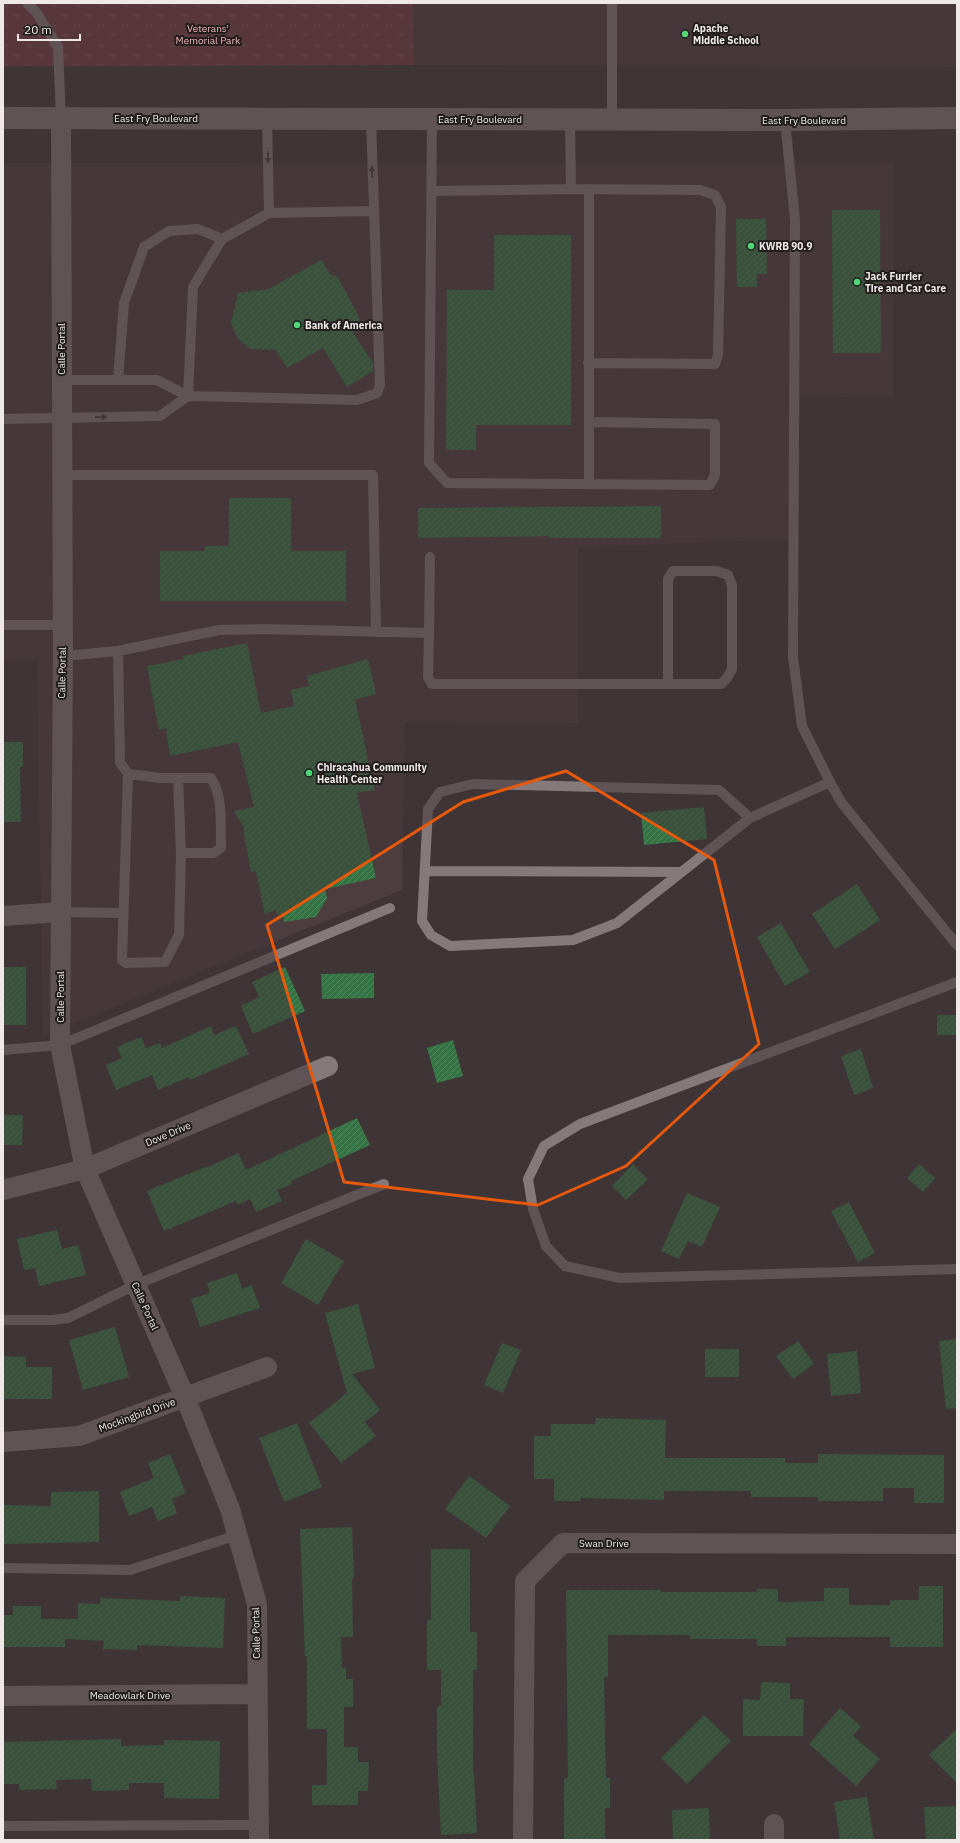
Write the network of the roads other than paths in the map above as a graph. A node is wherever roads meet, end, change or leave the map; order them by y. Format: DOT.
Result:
graph roads {
  1 [pos="28,3"];
  2 [pos="612,3"];
  3 [pos="3,118"];
  4 [pos="61,118"];
  5 [pos="267,118"];
  6 [pos="371,118"];
  7 [pos="957,118"];
  8 [pos="432,119"];
  9 [pos="570,119"];
  10 [pos="612,119"];
  11 [pos="785,120"];
  12 [pos="571,189"];
  13 [pos="589,189"];
  14 [pos="432,191"];
  15 [pos="374,211"];
  16 [pos="269,213"];
  17 [pos="222,239"];
  18 [pos="588,363"];
  19 [pos="62,380"];
  20 [pos="118,380"];
  21 [pos="188,396"];
  22 [pos="62,418"];
  23 [pos="3,419"];
  24 [pos="589,422"];
  25 [pos="62,475"];
  26 [pos="589,484"];
  27 [pos="430,557"];
  28 [pos="3,625"];
  29 [pos="63,625"];
  30 [pos="376,632"];
  31 [pos="429,634"];
  32 [pos="118,651"];
  33 [pos="63,656"];
  34 [pos="668,684"];
  35 [pos="128,774"];
  36 [pos="178,778"];
  37 [pos="830,782"];
  38 [pos="750,818"];
  39 [pos="181,853"];
  40 [pos="425,871"];
  41 [pos="682,872"];
  42 [pos="390,908"];
  43 [pos="60,912"];
  44 [pos="123,913"];
  45 [pos="3,916"];
  46 [pos="957,945"];
  47 [pos="957,982"];
  48 [pos="60,1045"];
  49 [pos="3,1050"];
  50 [pos="328,1066"];
  51 [pos="85,1169"];
  52 [pos="384,1184"];
  53 [pos="3,1190"];
  54 [pos="957,1269"];
  55 [pos="136,1285"];
  56 [pos="3,1320"];
  57 [pos="266,1367"];
  58 [pos="185,1397"];
  59 [pos="3,1442"];
  60 [pos="237,1535"];
  61 [pos="957,1544"];
  62 [pos="3,1568"];
  63 [pos="257,1694"];
  64 [pos="3,1696"];
  65 [pos="3,1826"];
  66 [pos="258,1833"];
  67 [pos="523,1840"];
  1 -- 4 [label="lane"];
  2 -- 10 [label="lane"];
  3 -- 4 [label="main road, East Fry Boulevard"];
  4 -- 5 [label="main road, East Fry Boulevard"];
  4 -- 19 [label="street, Calle Portal"];
  5 -- 6 [label="main road, East Fry Boulevard"];
  5 -- 16 [label="lane, one-way"];
  6 -- 8 [label="main road, East Fry Boulevard"];
  15 -- 6 [label="lane, one-way"];
  7 -- 11 [label="main road, East Fry Boulevard"];
  8 -- 9 [label="main road, East Fry Boulevard"];
  8 -- 14 [label="lane"];
  9 -- 10 [label="main road, East Fry Boulevard"];
  9 -- 12 [label="lane"];
  10 -- 11 [label="main road, East Fry Boulevard"];
  11 -- 37 [label="lane"];
  12 -- 13 [label="lane"];
  12 -- 14 [label="lane"];
  13 -- 18 [label="lane"];
  13 -- 18 [label="lane"];
  14 -- 26 [label="lane"];
  15 -- 16 [label="lane"];
  15 -- 21 [label="lane"];
  16 -- 17 [label="lane"];
  17 -- 20 [label="lane"];
  17 -- 21 [label="lane"];
  18 -- 24 [label="lane"];
  19 -- 20 [label="lane"];
  19 -- 22 [label="street, Calle Portal"];
  20 -- 21 [label="lane"];
  22 -- 21 [label="lane, one-way"];
  22 -- 23 [label="lane"];
  22 -- 25 [label="street, Calle Portal"];
  24 -- 26 [label="lane"];
  24 -- 26 [label="lane"];
  25 -- 29 [label="street, Calle Portal"];
  25 -- 30 [label="lane"];
  27 -- 31 [label="lane"];
  28 -- 29 [label="lane"];
  29 -- 33 [label="street, Calle Portal"];
  30 -- 31 [label="lane"];
  30 -- 32 [label="lane"];
  31 -- 34 [label="lane"];
  32 -- 33 [label="lane"];
  32 -- 35 [label="lane"];
  33 -- 43 [label="street, Calle Portal"];
  34 -- 34 [label="lane"];
  35 -- 36 [label="lane"];
  35 -- 44 [label="lane"];
  36 -- 39 [label="lane"];
  36 -- 39 [label="lane"];
  37 -- 38 [label="lane"];
  37 -- 46 [label="lane"];
  38 -- 40 [label="lane"];
  38 -- 41 [label="lane"];
  39 -- 44 [label="lane"];
  40 -- 41 [label="lane"];
  40 -- 41 [label="lane"];
  42 -- 48 [label="lane"];
  43 -- 44 [label="lane"];
  43 -- 45 [label="street"];
  43 -- 48 [label="street, Calle Portal"];
  47 -- 54 [label="lane"];
  48 -- 49 [label="lane"];
  48 -- 51 [label="street, Calle Portal"];
  50 -- 51 [label="street, Dove Drive"];
  51 -- 53 [label="street, Dove Drive"];
  51 -- 55 [label="street, Calle Portal"];
  52 -- 55 [label="lane"];
  55 -- 56 [label="lane"];
  55 -- 58 [label="street, Calle Portal"];
  57 -- 58 [label="street, Mockingbird Drive"];
  58 -- 59 [label="street, Mockingbird Drive"];
  58 -- 60 [label="street, Calle Portal"];
  60 -- 62 [label="lane"];
  60 -- 63 [label="street, Calle Portal"];
  61 -- 67 [label="street, Swan Drive"];
  63 -- 64 [label="street, Meadowlark Drive"];
  63 -- 66 [label="street, Calle Portal"];
  65 -- 66 [label="lane"];
}
